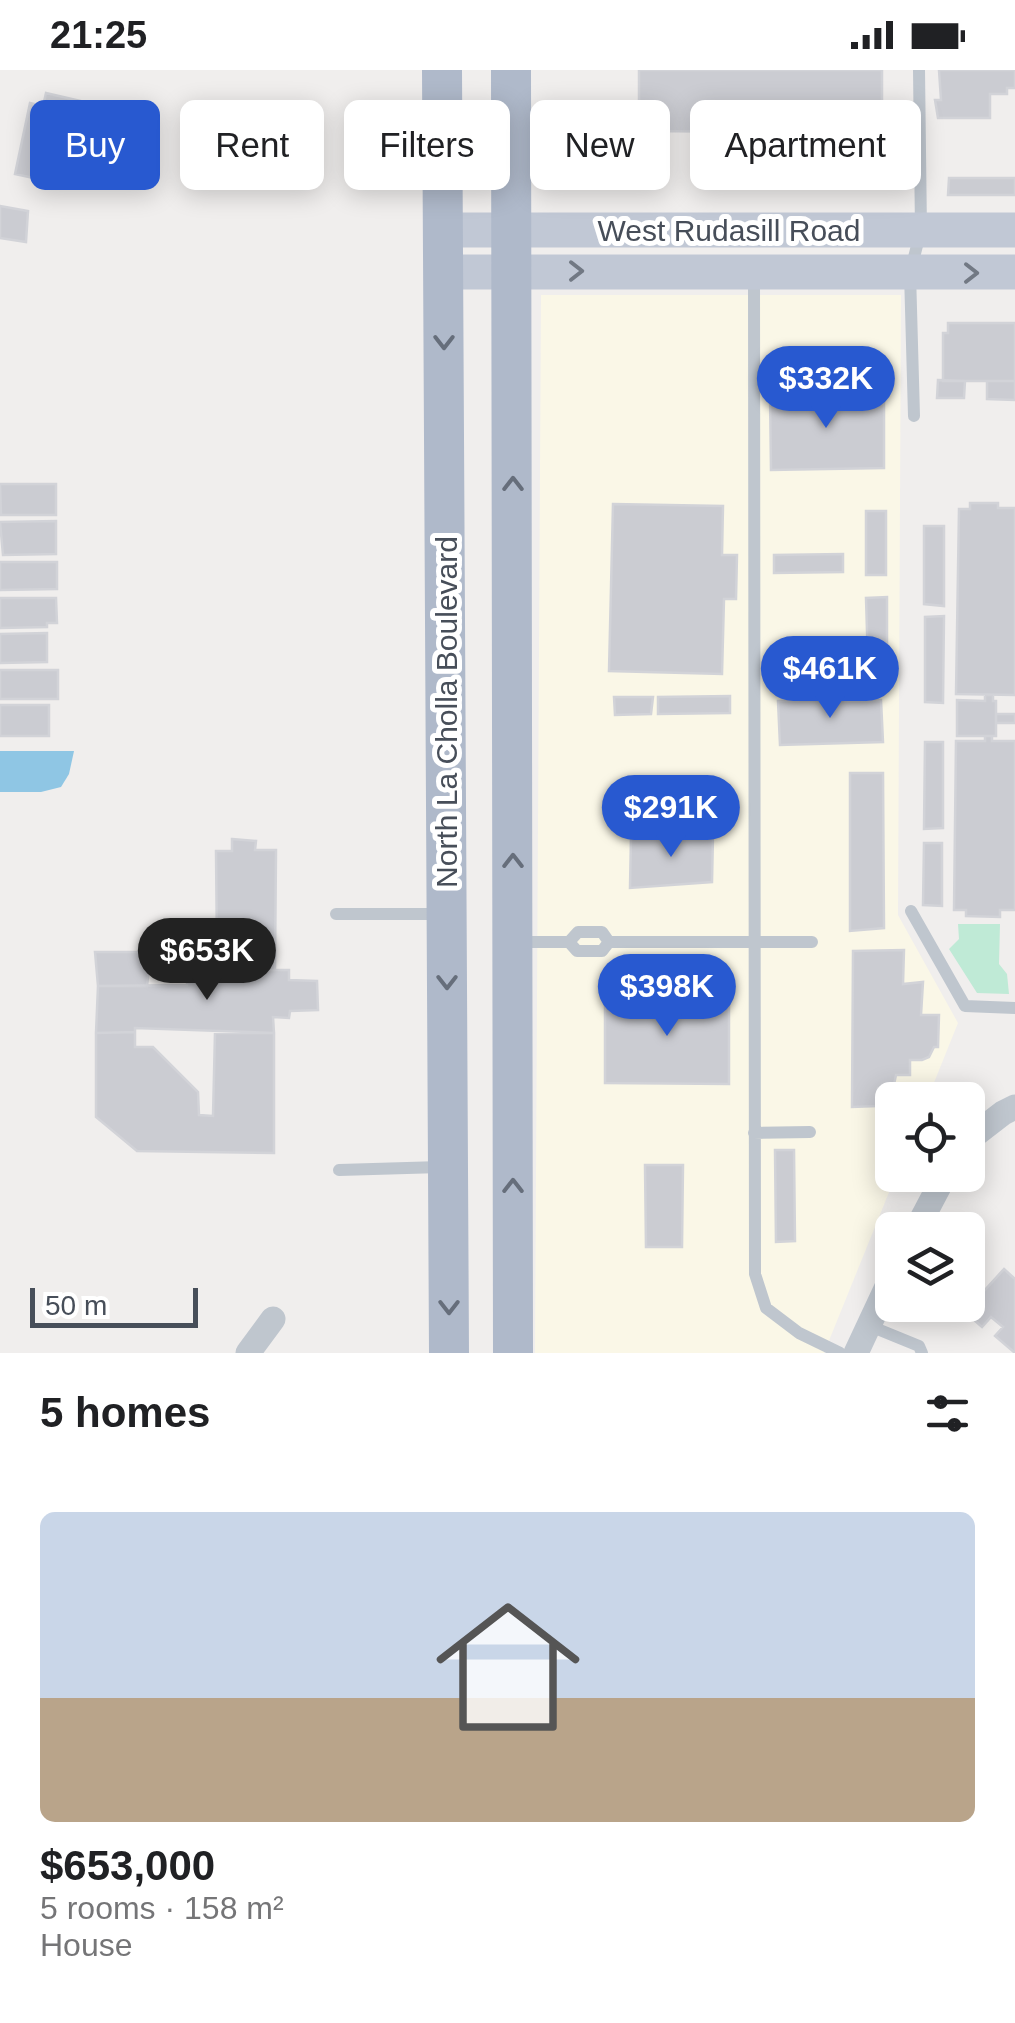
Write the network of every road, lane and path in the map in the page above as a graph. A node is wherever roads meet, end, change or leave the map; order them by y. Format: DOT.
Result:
graph roads {
  1 [pos="442,70"];
  2 [pos="511,70"];
  3 [pos="918,70"];
  4 [pos="444,230"];
  5 [pos="512,230"];
  6 [pos="921,230"];
  7 [pos="1015,230"];
  8 [pos="754,271"];
  9 [pos="444,272"];
  10 [pos="512,272"];
  11 [pos="1015,272"];
  12 [pos="910,273"];
  13 [pos="914,416"];
  14 [pos="912,912"];
  15 [pos="336,914"];
  16 [pos="447,914"];
  17 [pos="513,942"];
  18 [pos="754,942"];
  19 [pos="812,942"];
  20 [pos="1015,1008"];
  21 [pos="1015,1108"];
  22 [pos="985,1126"];
  23 [pos="810,1132"];
  24 [pos="754,1133"];
  25 [pos="448,1167"];
  26 [pos="339,1170"];
  27 [pos="875,1315"];
  28 [pos="273,1319"];
  29 [pos="870,1326"];
  30 [pos="248,1353"];
  31 [pos="449,1353"];
  32 [pos="514,1353"];
  33 [pos="840,1353"];
  34 [pos="857,1353"];
  35 [pos="922,1353"];
  1 -- 4 [label="main road, North La Cholla Boulevard"];
  2 -- 5 [label="main road"];
  3 -- 6 [label="lane"];
  4 -- 5 [label="street, West Rudasill Road"];
  4 -- 9 [label="main road, North La Cholla Boulevard"];
  5 -- 6 [label="street, West Rudasill Road"];
  5 -- 10 [label="main road"];
  6 -- 7 [label="street, West Rudasill Road"];
  6 -- 12 [label="lane"];
  10 -- 8 [label="street, West Rudasill Road, one-way"];
  8 -- 12 [label="street, West Rudasill Road"];
  8 -- 18 [label="lane"];
  9 -- 10 [label="street, West Rudasill Road"];
  9 -- 16 [label="main road, North La Cholla Boulevard, one-way"];
  17 -- 10 [label="main road, one-way"];
  12 -- 11 [label="street, West Rudasill Road, one-way"];
  12 -- 13 [label="lane"];
  14 -- 20 [label="lane"];
  15 -- 16 [label="lane"];
  16 -- 25 [label="main road, North La Cholla Boulevard, one-way"];
  17 -- 18 [label="lane"];
  32 -- 17 [label="main road, one-way"];
  18 -- 19 [label="lane"];
  18 -- 24 [label="lane"];
  21 -- 22 [label="street"];
  23 -- 24 [label="lane"];
  24 -- 33 [label="lane"];
  25 -- 26 [label="lane"];
  25 -- 31 [label="main road, North La Cholla Boulevard, one-way"];
  27 -- 29 [label="street"];
  28 -- 30 [label="street"];
  29 -- 34 [label="street"];
  29 -- 35 [label="lane"];
}
